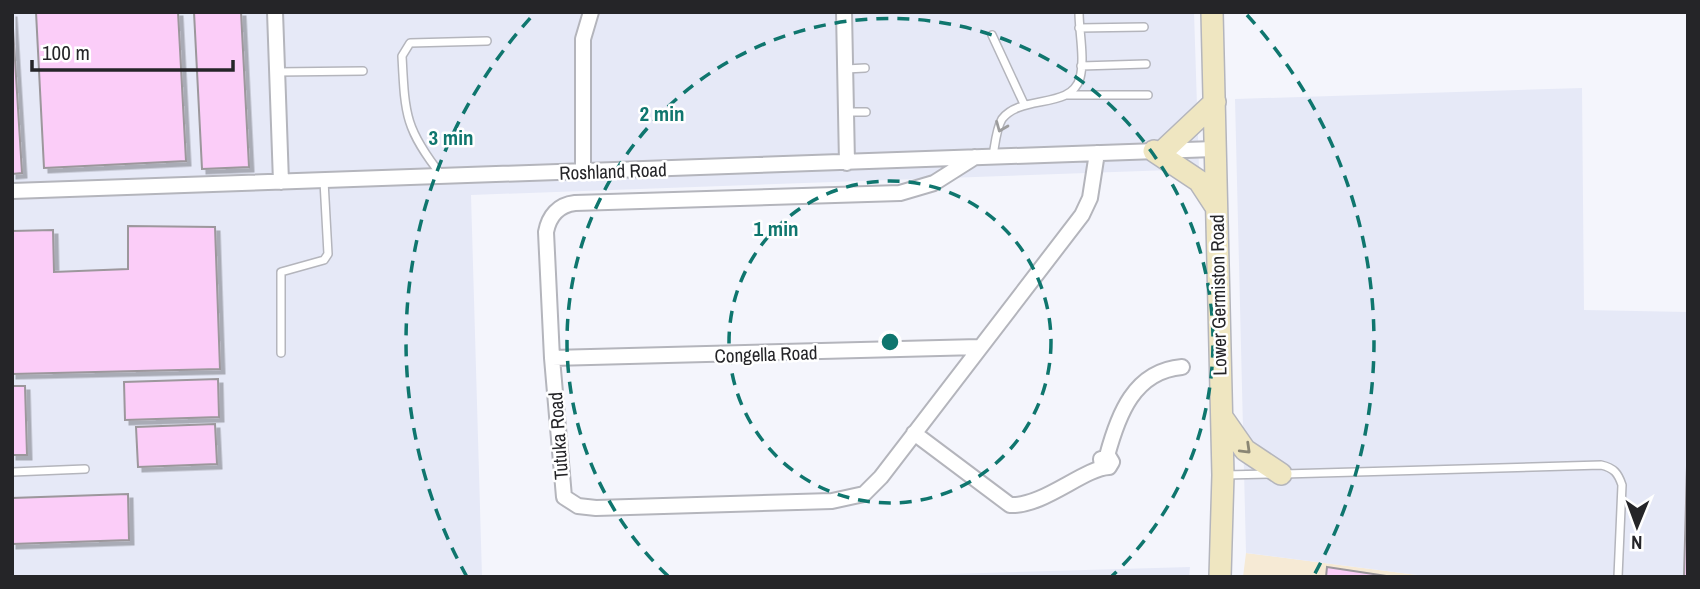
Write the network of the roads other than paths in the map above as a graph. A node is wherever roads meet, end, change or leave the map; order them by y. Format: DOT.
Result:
graph roads {
  1 [pos="275,12"];
  2 [pos="591,12"];
  3 [pos="844,12"];
  4 [pos="1079,12"];
  5 [pos="1212,12"];
  6 [pos="1144,27"];
  7 [pos="1079,28"];
  8 [pos="992,35"];
  9 [pos="487,41"];
  10 [pos="1146,64"];
  11 [pos="1081,66"];
  12 [pos="846,68"];
  13 [pos="865,68"];
  14 [pos="363,71"];
  15 [pos="277,72"];
  16 [pos="1066,95"];
  17 [pos="1148,95"];
  18 [pos="1215,102"];
  19 [pos="1024,104"];
  20 [pos="847,112"];
  21 [pos="866,112"];
  22 [pos="1214,149"];
  23 [pos="1158,151"];
  24 [pos="1097,153"];
  25 [pos="993,156"];
  26 [pos="975,157"];
  27 [pos="847,163"];
  28 [pos="583,173"];
  29 [pos="443,177"];
  30 [pos="324,181"];
  31 [pos="281,182"];
  32 [pos="12,191"];
  33 [pos="1217,209"];
  34 [pos="979,347"];
  35 [pos="281,353"];
  36 [pos="552,358"];
  37 [pos="1182,367"];
  38 [pos="1220,415"];
  39 [pos="914,433"];
  40 [pos="85,468"];
  41 [pos="12,472"];
  42 [pos="1281,474"];
  43 [pos="1223,475"];
  44 [pos="1220,577"];
  45 [pos="1618,577"];
  1 -- 15 [label="street"];
  2 -- 28 [label="street"];
  3 -- 12 [label="street"];
  4 -- 7 [label="lane"];
  5 -- 18 [label="street, Lower Germiston Road"];
  6 -- 7 [label="lane"];
  7 -- 11 [label="lane"];
  8 -- 19 [label="lane"];
  9 -- 29 [label="lane"];
  10 -- 11 [label="lane"];
  11 -- 16 [label="lane"];
  12 -- 13 [label="lane"];
  12 -- 20 [label="street"];
  14 -- 15 [label="lane"];
  15 -- 31 [label="street"];
  16 -- 17 [label="lane"];
  16 -- 19 [label="lane"];
  18 -- 22 [label="street, Lower Germiston Road"];
  18 -- 23 [label="street"];
  19 -- 25 [label="lane, one-way"];
  20 -- 21 [label="lane"];
  20 -- 27 [label="street"];
  22 -- 23 [label="street, Roshland Road"];
  22 -- 33 [label="street, Lower Germiston Road"];
  23 -- 24 [label="street, Roshland Road"];
  23 -- 33 [label="street"];
  24 -- 25 [label="street, Roshland Road"];
  24 -- 34 [label="street, Tutuka Road"];
  25 -- 26 [label="street, Roshland Road"];
  26 -- 27 [label="street, Roshland Road"];
  26 -- 36 [label="street, Tutuka Road"];
  27 -- 28 [label="street, Roshland Road"];
  28 -- 29 [label="street, Roshland Road"];
  29 -- 30 [label="street, Roshland Road"];
  30 -- 31 [label="street, Roshland Road"];
  30 -- 35 [label="lane"];
  31 -- 32 [label="street, Roshland Road"];
  33 -- 38 [label="street, Lower Germiston Road"];
  34 -- 36 [label="street, Congella Road"];
  34 -- 39 [label="street, Tutuka Road"];
  36 -- 39 [label="street, Tutuka Road"];
  37 -- 39 [label="street"];
  38 -- 42 [label="street, one-way"];
  38 -- 43 [label="street, Lower Germiston Road"];
  40 -- 41 [label="lane"];
  42 -- 43 [label="lane"];
  42 -- 45 [label="lane"];
  43 -- 44 [label="street, Lower Germiston Road"];
}
